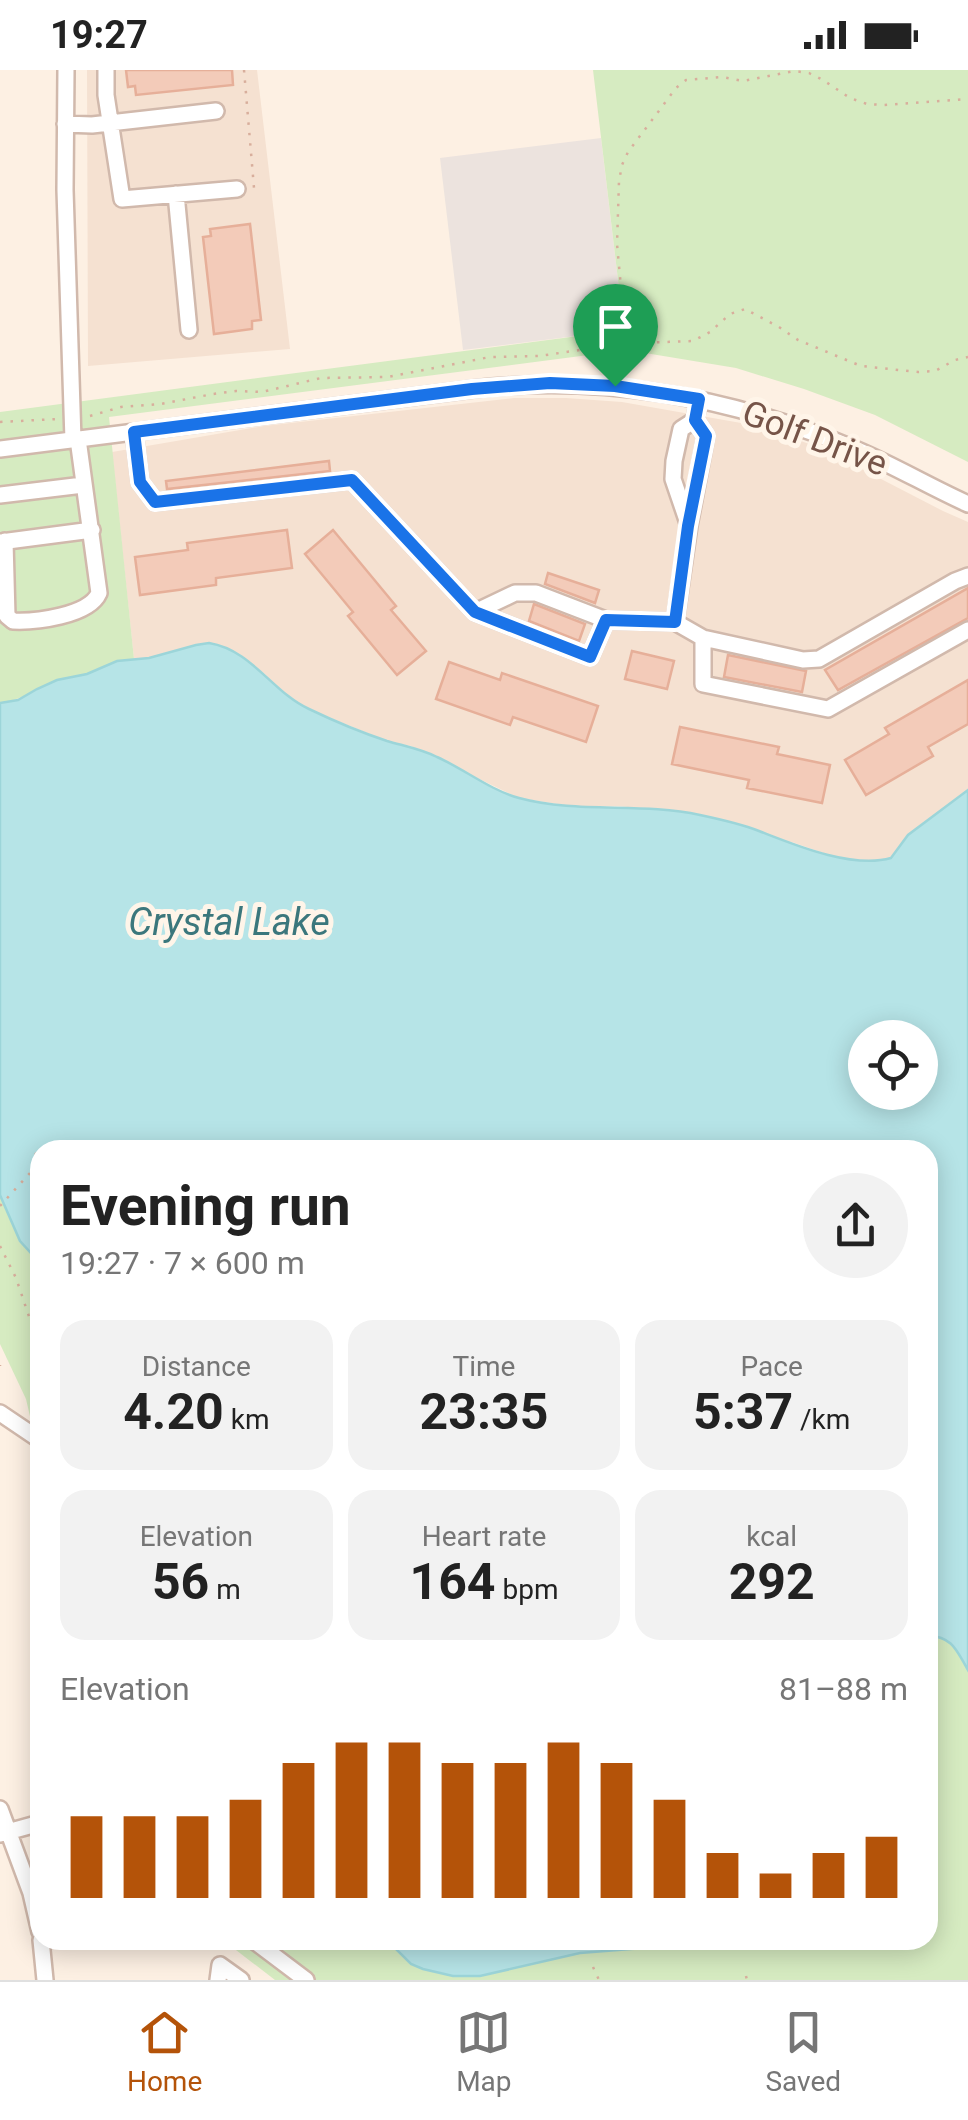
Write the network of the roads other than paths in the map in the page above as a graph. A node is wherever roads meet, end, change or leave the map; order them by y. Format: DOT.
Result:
graph roads {
  1 [pos="66,70"];
  2 [pos="106,70"];
  3 [pos="216,111"];
  4 [pos="112,123"];
  5 [pos="65,124"];
  6 [pos="237,189"];
  7 [pos="176,194"];
  8 [pos="189,330"];
  9 [pos="699,399"];
  10 [pos="695,420"];
  11 [pos="134,432"];
  12 [pos="76,439"];
  13 [pos="0,449"];
  14 [pos="83,485"];
  15 [pos="0,496"];
  16 [pos="968,504"];
  17 [pos="688,526"];
  18 [pos="92,530"];
  19 [pos="2,542"];
  20 [pos="968,576"];
  21 [pos="475,612"];
  22 [pos="606,620"];
  23 [pos="675,622"];
  24 [pos="968,630"];
  25 [pos="703,638"];
  26 [pos="0,1412"];
  27 [pos="30,1433"];
  28 [pos="0,1809"];
  29 [pos="30,1826"];
  30 [pos="4,1833"];
  31 [pos="30,1891"];
  32 [pos="42,1950"];
  33 [pos="266,1950"];
  34 [pos="46,1980"];
  35 [pos="218,1980"];
  36 [pos="240,1980"];
  37 [pos="306,1980"];
  1 -- 5 [label="street"];
  2 -- 4 [label="street"];
  3 -- 4 [label="street"];
  4 -- 5 [label="street"];
  4 -- 7 [label="street"];
  5 -- 12 [label="street"];
  6 -- 7 [label="street"];
  7 -- 8 [label="street"];
  9 -- 10 [label="street"];
  9 -- 11 [label="street, Golf Drive"];
  9 -- 16 [label="street, Golf Drive"];
  10 -- 17 [label="street"];
  10 -- 17 [label="street"];
  11 -- 12 [label="street, Golf Drive"];
  11 -- 21 [label="street"];
  12 -- 13 [label="street, Golf Drive"];
  12 -- 14 [label="street"];
  14 -- 15 [label="street"];
  14 -- 18 [label="street"];
  17 -- 23 [label="street"];
  18 -- 19 [label="street"];
  18 -- 19 [label="street"];
  20 -- 25 [label="street"];
  21 -- 22 [label="street"];
  21 -- 22 [label="street"];
  22 -- 23 [label="street"];
  23 -- 25 [label="street"];
  24 -- 25 [label="street"];
  26 -- 27 [label="street"];
  28 -- 30 [label="street"];
  29 -- 30 [label="street"];
  30 -- 31 [label="street"];
  32 -- 34 [label="street"];
  33 -- 37 [label="street"];
  35 -- 36 [label="street"];
}
